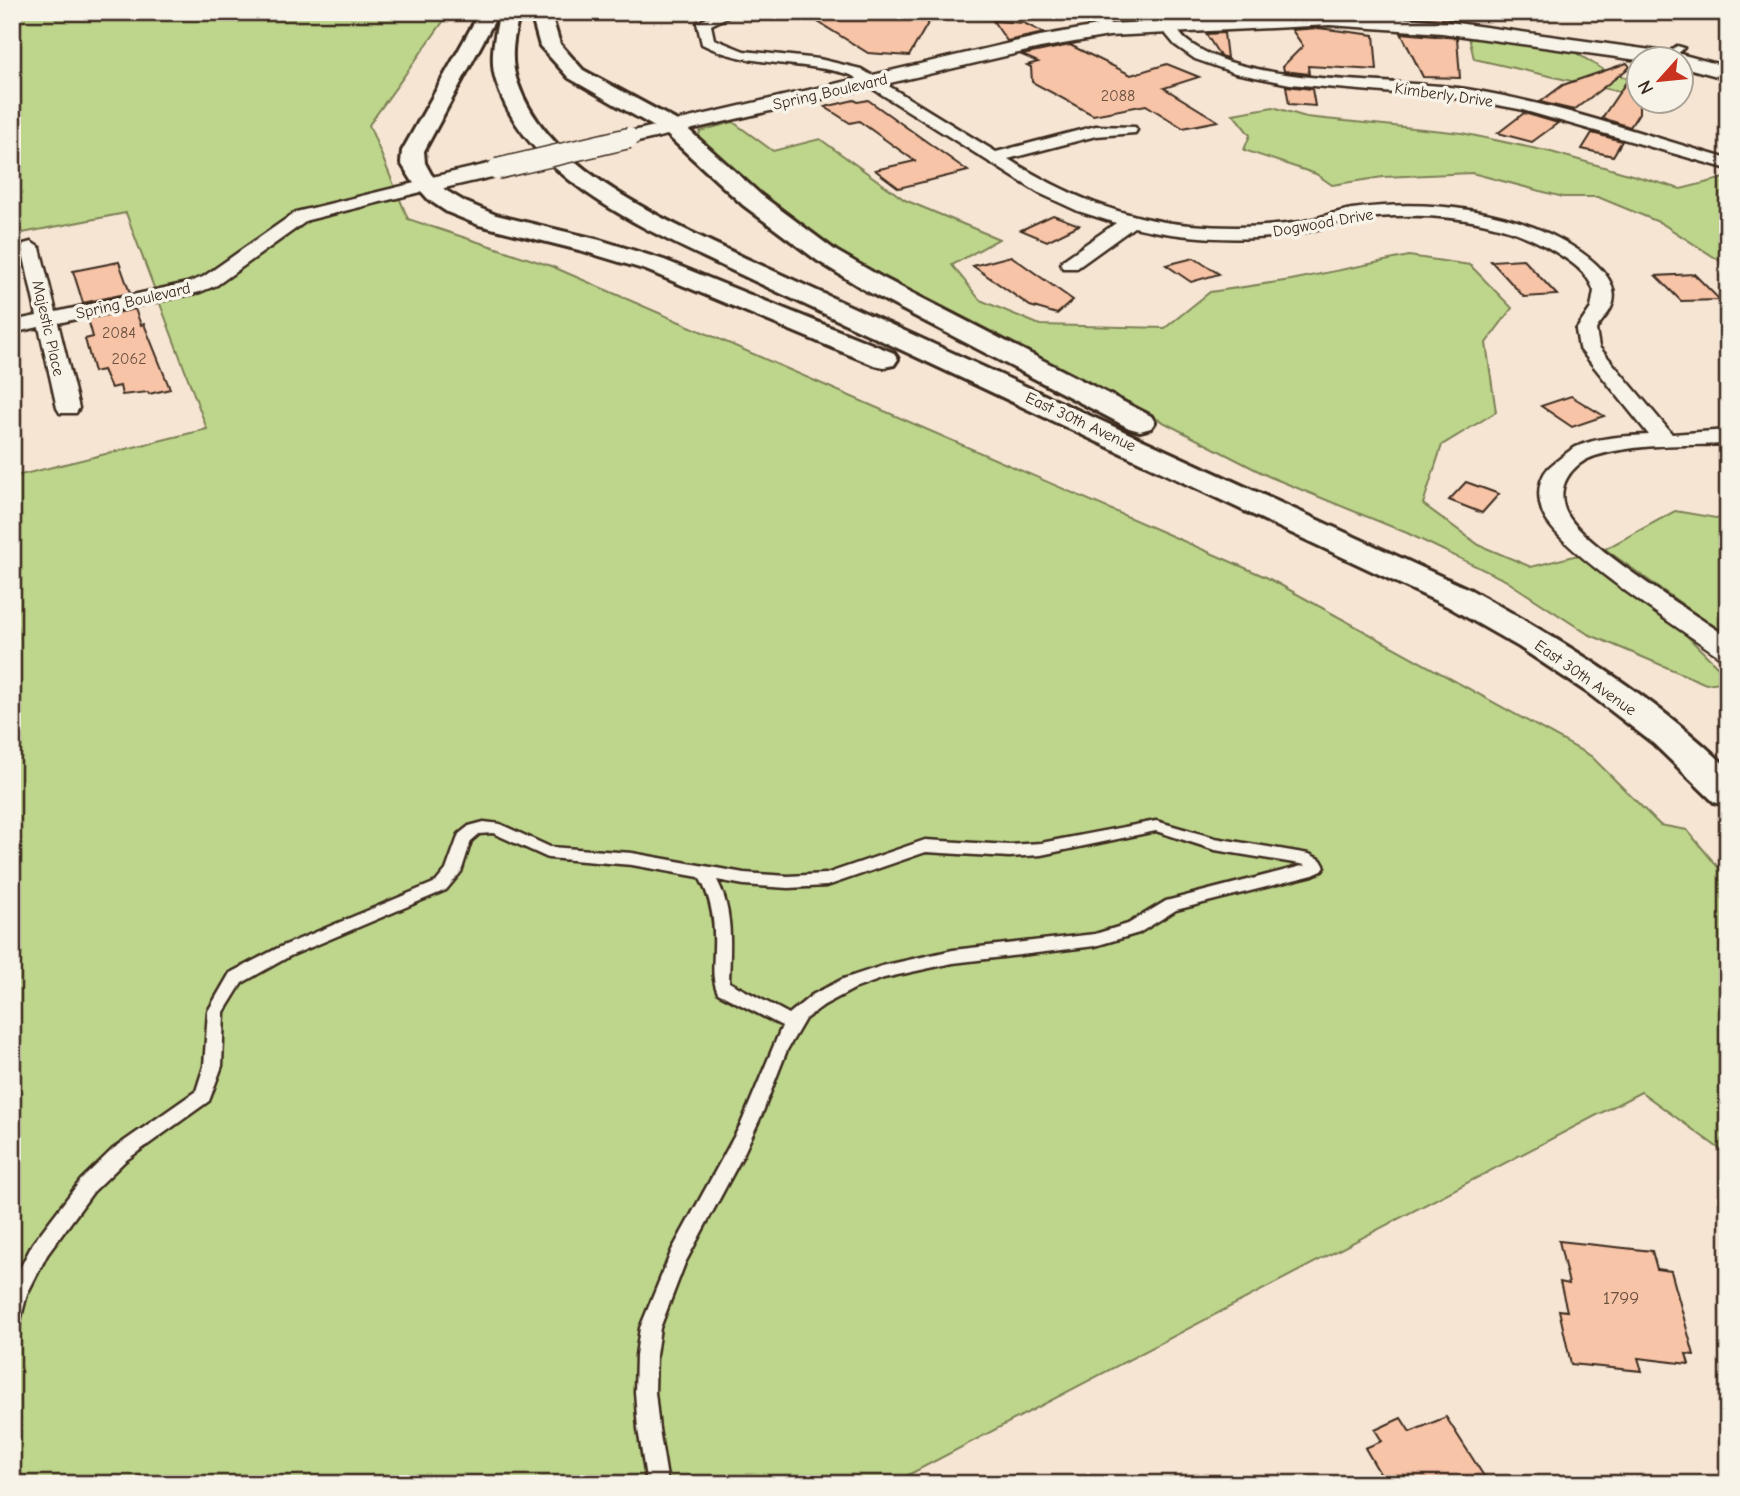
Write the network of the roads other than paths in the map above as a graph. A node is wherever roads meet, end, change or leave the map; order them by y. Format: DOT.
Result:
graph roads {
  1 [pos="491,12"];
  2 [pos="510,12"];
  3 [pos="544,12"];
  4 [pos="968,12"];
  5 [pos="1002,12"];
  6 [pos="1086,12"];
  7 [pos="722,16"];
  8 [pos="1167,27"];
  9 [pos="1109,30"];
  10 [pos="1624,49"];
  11 [pos="1694,62"];
  12 [pos="1728,73"];
  13 [pos="872,81"];
  14 [pos="673,128"];
  15 [pos="1129,130"];
  16 [pos="995,157"];
  17 [pos="1728,164"];
  18 [pos="428,185"];
  19 [pos="1128,223"];
  20 [pos="31,248"];
  21 [pos="1070,264"];
  22 [pos="46,320"];
  23 [pos="12,327"];
  24 [pos="68,408"];
  25 [pos="1728,437"];
  26 [pos="1666,440"];
  27 [pos="1344,543"];
  28 [pos="1429,583"];
  29 [pos="1728,650"];
  30 [pos="1728,792"];
  31 [pos="704,872"];
  32 [pos="792,1023"];
  33 [pos="12,1318"];
  34 [pos="658,1484"];
  1 -- 18 [label="main road"];
  2 -- 27 [label="main road, East 30th Avenue"];
  3 -- 14 [label="main road"];
  4 -- 5 [label="street"];
  6 -- 9 [label="street"];
  7 -- 13 [label="street, Dogwood Drive"];
  8 -- 9 [label="street, Spring Boulevard"];
  8 -- 10 [label="street, Spring Boulevard"];
  8 -- 17 [label="street, Kimberly Drive"];
  9 -- 13 [label="street, Spring Boulevard"];
  11 -- 12 [label="street, Spring Boulevard"];
  13 -- 14 [label="street, Spring Boulevard"];
  13 -- 16 [label="street, Dogwood Drive"];
  14 -- 18 [label="street, Spring Boulevard, bridge"];
  14 -- 28 [label="main road"];
  15 -- 16 [label="street"];
  16 -- 19 [label="street, Dogwood Drive"];
  18 -- 22 [label="street, Spring Boulevard"];
  18 -- 27 [label="main road"];
  19 -- 21 [label="street"];
  19 -- 26 [label="street, Dogwood Drive"];
  20 -- 22 [label="street, Majestic Place"];
  22 -- 23 [label="street, Spring Boulevard"];
  22 -- 24 [label="street, Majestic Place"];
  25 -- 26 [label="street"];
  26 -- 29 [label="street"];
  27 -- 28 [label="main road, East 30th Avenue"];
  28 -- 30 [label="main road, East 30th Avenue"];
  31 -- 32 [label="lane"];
  31 -- 32 [label="lane"];
  31 -- 33 [label="lane"];
  32 -- 34 [label="lane"];
}
